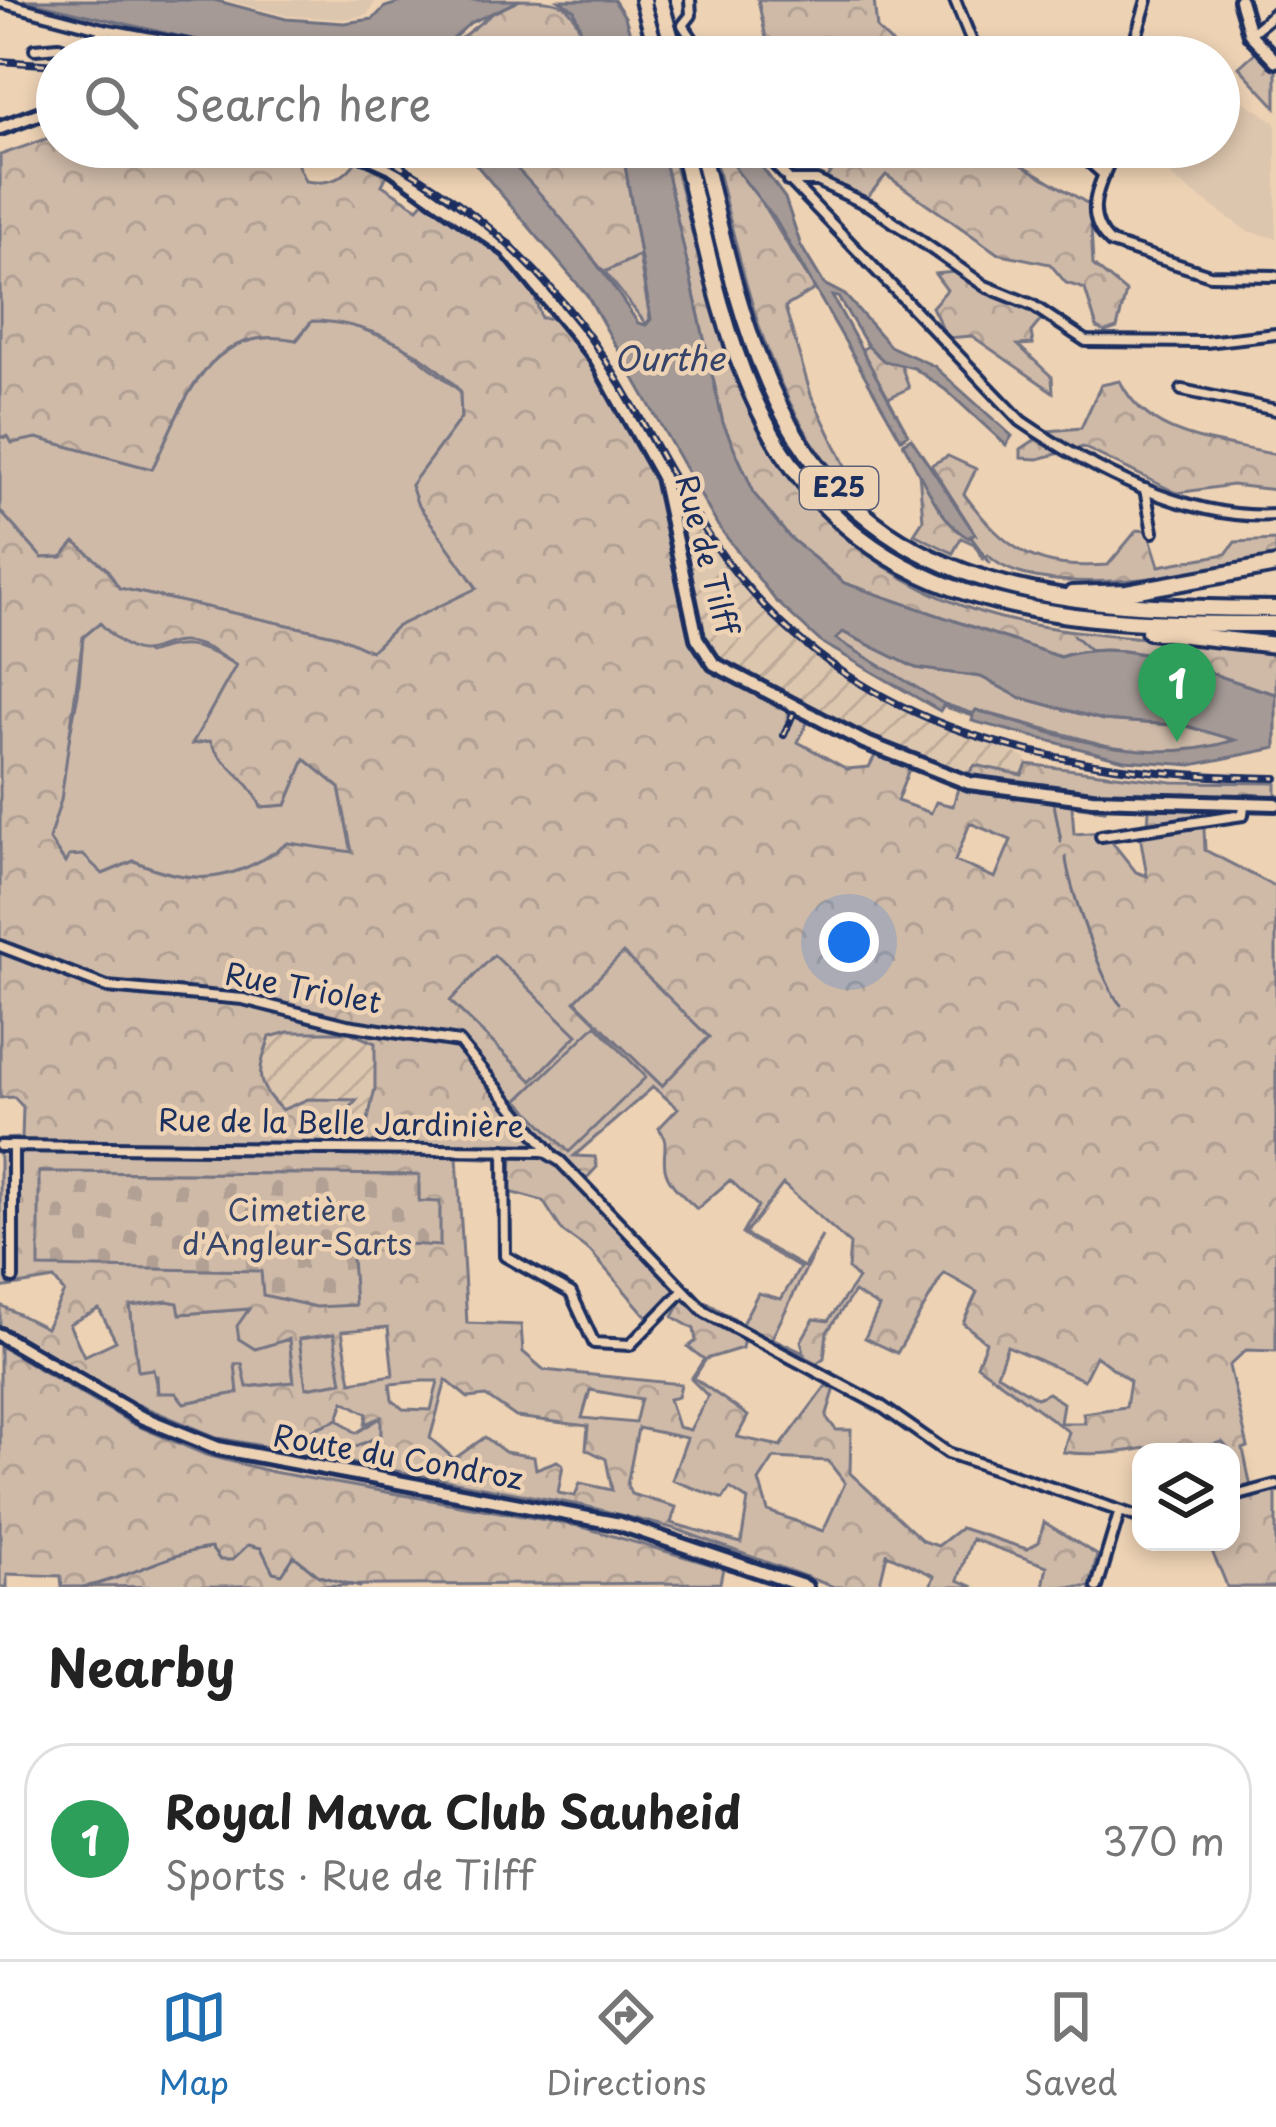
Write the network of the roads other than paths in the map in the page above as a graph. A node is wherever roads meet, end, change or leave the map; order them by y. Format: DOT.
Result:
graph roads {
  1 [pos="643,0"];
  2 [pos="660,0"];
  3 [pos="690,0"];
  4 [pos="955,0"];
  5 [pos="1147,0"];
  6 [pos="1240,0"];
  7 [pos="0,2"];
  8 [pos="1274,19"];
  9 [pos="103,29"];
  10 [pos="1250,34"];
  11 [pos="99,36"];
  12 [pos="140,36"];
  13 [pos="653,36"];
  14 [pos="670,36"];
  15 [pos="690,36"];
  16 [pos="970,36"];
  17 [pos="1136,36"];
  18 [pos="1276,61"];
  19 [pos="36,115"];
  20 [pos="0,128"];
  21 [pos="392,168"];
  22 [pos="687,168"];
  23 [pos="706,168"];
  24 [pos="777,168"];
  25 [pos="1096,168"];
  26 [pos="1106,168"];
  27 [pos="1103,175"];
  28 [pos="788,181"];
  29 [pos="1276,275"];
  30 [pos="1276,334"];
  31 [pos="1182,390"];
  32 [pos="1276,410"];
  33 [pos="1145,487"];
  34 [pos="1276,515"];
  35 [pos="1153,532"];
  36 [pos="1276,565"];
  37 [pos="1049,597"];
  38 [pos="1276,609"];
  39 [pos="1121,623"];
  40 [pos="1276,624"];
  41 [pos="1276,645"];
  42 [pos="1276,804"];
  43 [pos="1244,805"];
  44 [pos="1101,836"];
  45 [pos="0,946"];
  46 [pos="0,1146"];
  47 [pos="13,1146"];
  48 [pos="504,1150"];
  49 [pos="551,1154"];
  50 [pos="13,1278"];
  51 [pos="683,1291"];
  52 [pos="0,1335"];
  53 [pos="1276,1485"];
  54 [pos="1240,1495"];
  55 [pos="1119,1514"];
  56 [pos="1132,1516"];
  57 [pos="806,1587"];
  58 [pos="1097,1587"];
  1 -- 13 [label="highway"];
  2 -- 14 [label="highway, bridge"];
  3 -- 15 [label="street"];
  4 -- 16 [label="street"];
  5 -- 17 [label="street"];
  6 -- 10 [label="main road"];
  7 -- 9 [label="street"];
  8 -- 10 [label="street"];
  9 -- 11 [label="street"];
  9 -- 12 [label="street"];
  10 -- 18 [label="main road"];
  19 -- 20 [label="main road"];
  21 -- 43 [label="main road, Rue de Tilff"];
  22 -- 39 [label="highway, E25"];
  23 -- 37 [label="highway, E25"];
  24 -- 28 [label="street"];
  25 -- 27 [label="street"];
  26 -- 27 [label="street"];
  27 -- 29 [label="street"];
  28 -- 30 [label="street"];
  28 -- 33 [label="street"];
  31 -- 32 [label="street"];
  33 -- 34 [label="street"];
  33 -- 35 [label="street"];
  36 -- 37 [label="highway"];
  37 -- 38 [label="highway, E25"];
  39 -- 40 [label="highway, E25"];
  39 -- 41 [label="highway"];
  42 -- 43 [label="main road, Rue de Tilff"];
  43 -- 44 [label="street"];
  45 -- 49 [label="street, Rue Triolet"];
  46 -- 47 [label="street, Rue de la Belle Jardinière"];
  47 -- 48 [label="street, Rue de la Belle Jardinière"];
  47 -- 50 [label="street"];
  48 -- 49 [label="street, Rue de la Belle Jardinière"];
  48 -- 51 [label="street"];
  49 -- 51 [label="street, Rue de la Belle Jardinière"];
  51 -- 55 [label="street, Rue de la Belle Jardinière"];
  52 -- 57 [label="main road, Route du Condroz"];
  53 -- 54 [label="street"];
  55 -- 56 [label="street, Rue de la Belle Jardinière"];
  55 -- 58 [label="street"];
}
